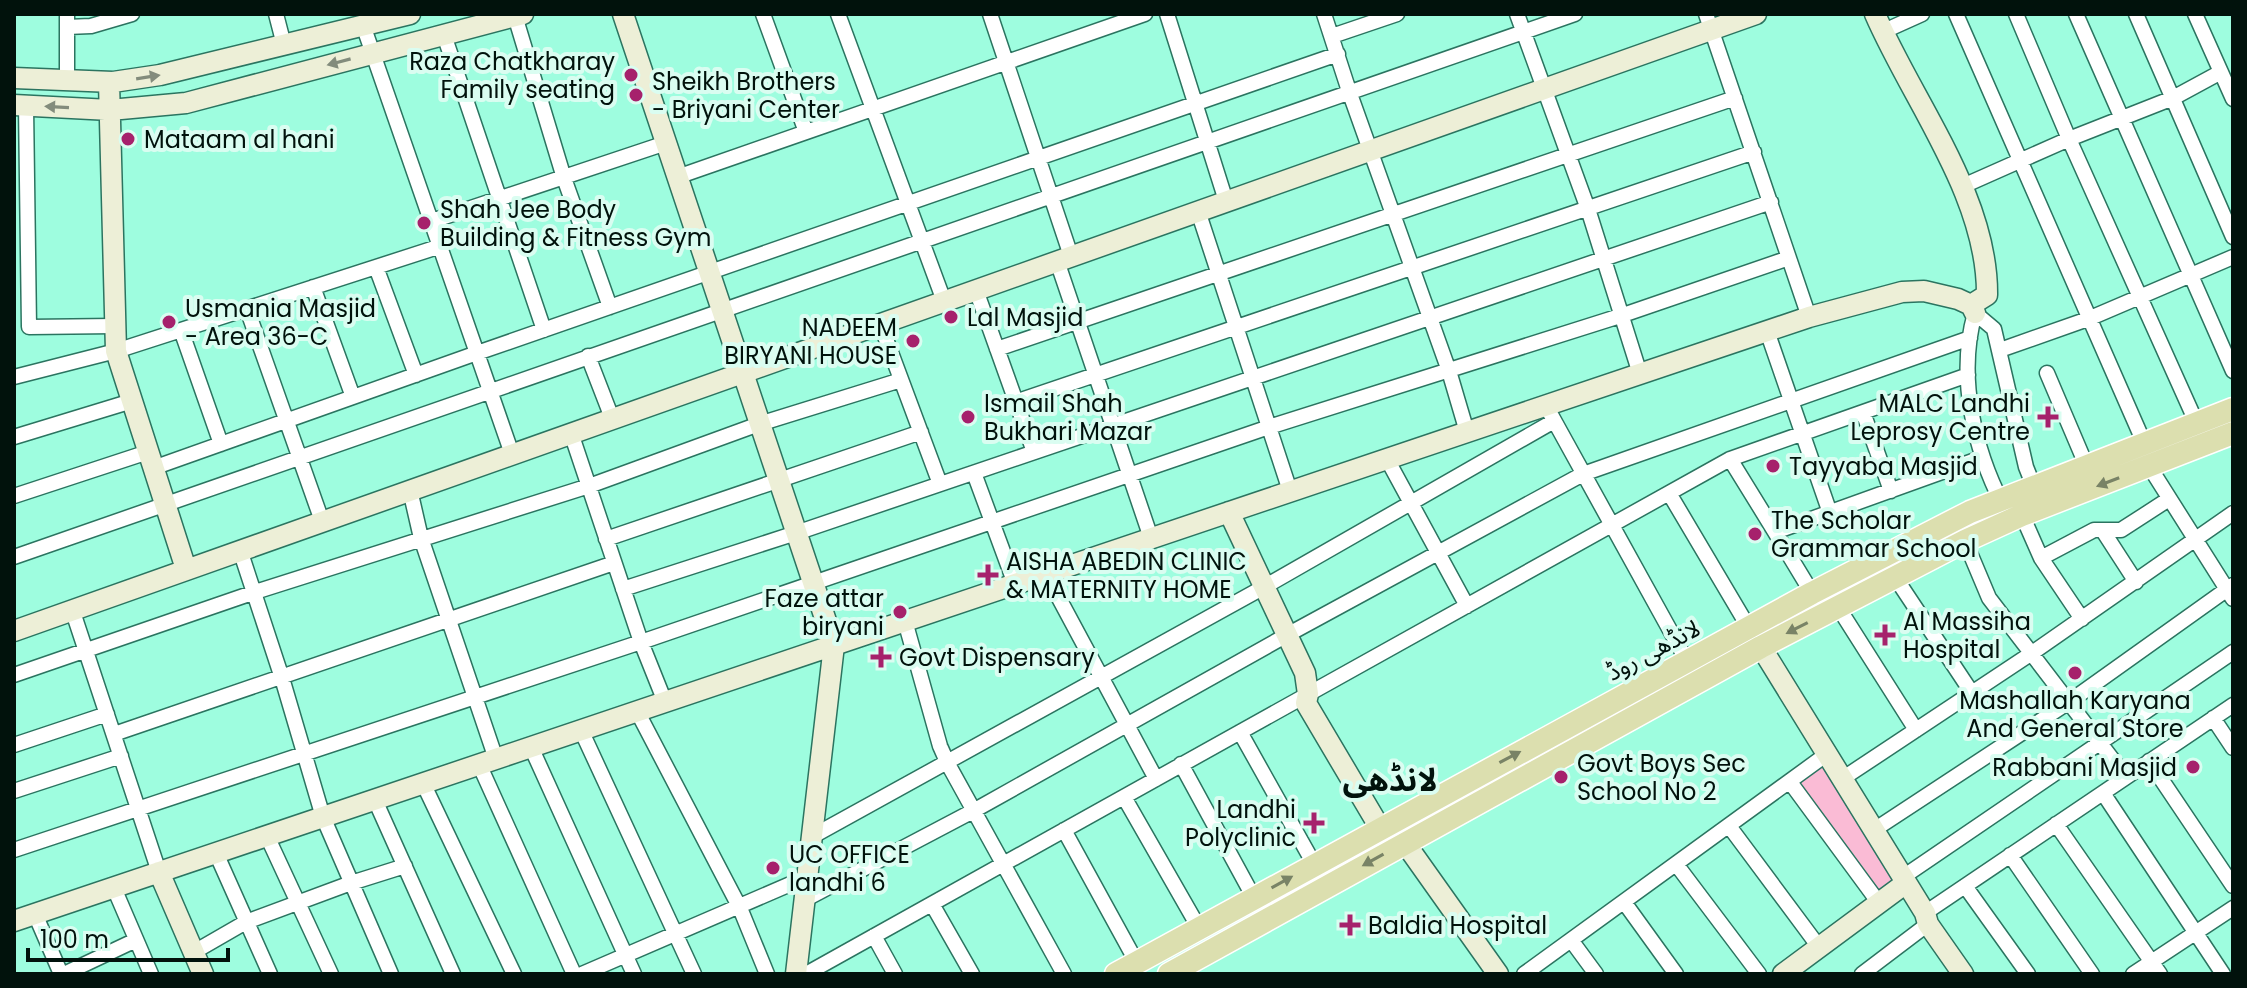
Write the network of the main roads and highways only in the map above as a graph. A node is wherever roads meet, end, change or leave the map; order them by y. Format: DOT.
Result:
graph roads {
  1 [pos="2233,409"];
  2 [pos="2233,433"];
  3 [pos="2147,456"];
  4 [pos="2011,512"];
  5 [pos="1755,637"];
  6 [pos="1141,968"];
  7 [pos="1116,974"];
  8 [pos="1169,974"];
  1 -- 3 [label="main road, لانڈھی روڈ"];
  2 -- 3 [label="main road, لانڈھی روڈ"];
  3 -- 4 [label="main road, لانڈھی روڈ, one-way"];
  3 -- 4 [label="main road, لانڈھی روڈ"];
  4 -- 5 [label="main road, لانڈھی روڈ, one-way"];
  4 -- 5 [label="main road, لانڈھی روڈ"];
  6 -- 5 [label="main road, لانڈھی روڈ, one-way"];
  5 -- 8 [label="main road, لانڈھی روڈ, one-way"];
  6 -- 7 [label="main road, لانڈھی روڈ"];
}
